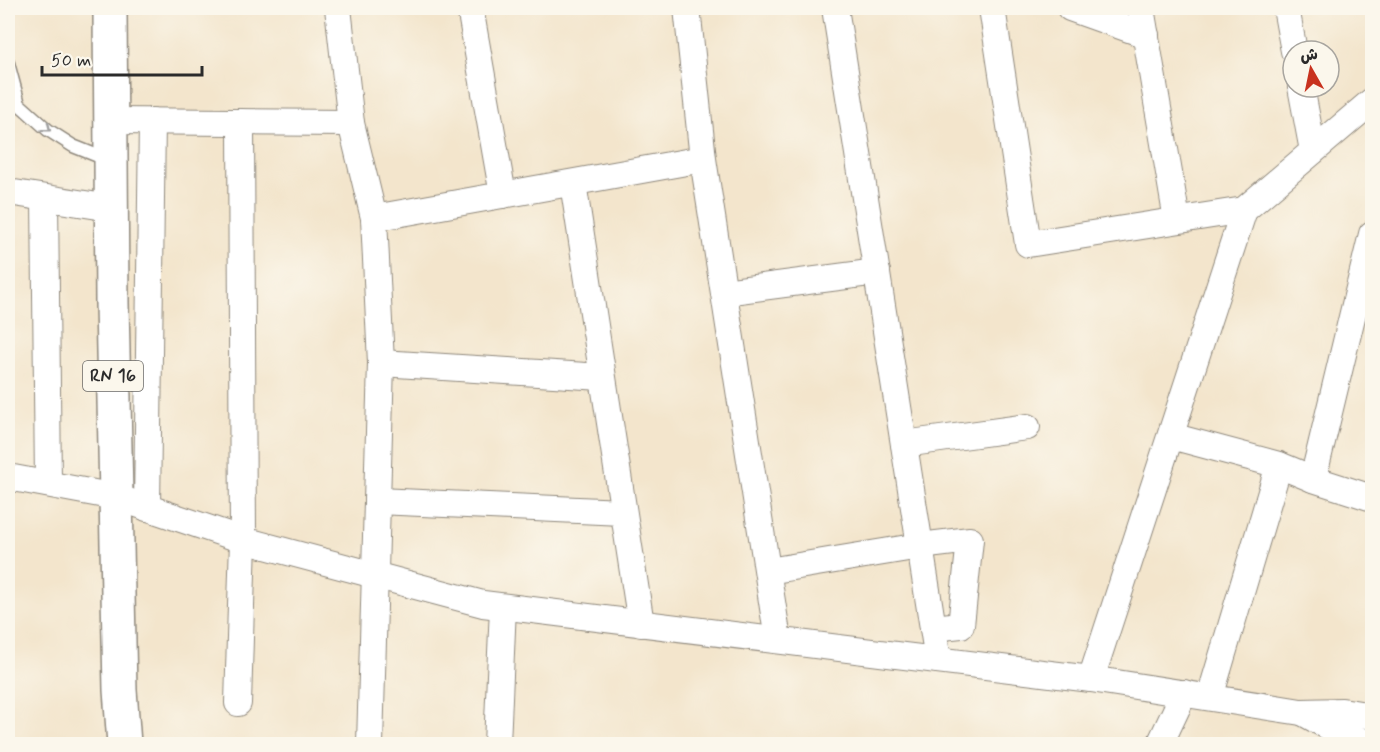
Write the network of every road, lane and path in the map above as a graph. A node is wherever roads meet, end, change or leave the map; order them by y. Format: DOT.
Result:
graph roads {
  1 [pos="110,8"];
  2 [pos="338,8"];
  3 [pos="470,8"];
  4 [pos="687,8"];
  5 [pos="835,8"];
  6 [pos="992,8"];
  7 [pos="1070,8"];
  8 [pos="1141,8"];
  9 [pos="1286,8"];
  10 [pos="1146,35"];
  11 [pos="1292,39"];
  12 [pos="8,63"];
  13 [pos="1303,99"];
  14 [pos="1372,100"];
  15 [pos="111,121"];
  16 [pos="152,121"];
  17 [pos="241,122"];
  18 [pos="351,123"];
  19 [pos="1313,151"];
  20 [pos="703,159"];
  21 [pos="111,161"];
  22 [pos="573,183"];
  23 [pos="8,192"];
  24 [pos="503,195"];
  25 [pos="45,198"];
  26 [pos="111,208"];
  27 [pos="1244,210"];
  28 [pos="374,218"];
  29 [pos="1177,220"];
  30 [pos="1372,234"];
  31 [pos="877,272"];
  32 [pos="724,292"];
  33 [pos="381,363"];
  34 [pos="602,377"];
  35 [pos="1027,427"];
  36 [pos="1171,436"];
  37 [pos="904,444"];
  38 [pos="1279,465"];
  39 [pos="8,477"];
  40 [pos="1313,479"];
  41 [pos="48,484"];
  42 [pos="116,497"];
  43 [pos="1372,498"];
  44 [pos="377,501"];
  45 [pos="147,508"];
  46 [pos="622,512"];
  47 [pos="243,540"];
  48 [pos="920,546"];
  49 [pos="768,571"];
  50 [pos="375,576"];
  51 [pos="503,607"];
  52 [pos="641,624"];
  53 [pos="933,628"];
  54 [pos="778,640"];
  55 [pos="938,660"];
  56 [pos="1091,679"];
  57 [pos="1184,693"];
  58 [pos="1210,697"];
  59 [pos="238,703"];
  60 [pos="1301,712"];
  61 [pos="1372,716"];
  62 [pos="1372,729"];
  63 [pos="124,744"];
  64 [pos="370,744"];
  65 [pos="497,744"];
  66 [pos="1160,744"];
  67 [pos="1371,744"];
  1 -- 15 [label="main road, RN 16"];
  2 -- 18 [label="street"];
  3 -- 24 [label="street"];
  4 -- 20 [label="street"];
  5 -- 31 [label="street"];
  6 -- 29 [label="street"];
  7 -- 10 [label="street"];
  8 -- 10 [label="street"];
  9 -- 11 [label="street"];
  10 -- 29 [label="street"];
  12 -- 21 [label="lane, one-way"];
  13 -- 19 [label="street"];
  14 -- 19 [label="street"];
  15 -- 16 [label="street"];
  15 -- 21 [label="main road, RN 16"];
  16 -- 17 [label="street"];
  16 -- 45 [label="street"];
  17 -- 18 [label="street"];
  17 -- 47 [label="street"];
  18 -- 28 [label="street"];
  19 -- 27 [label="street"];
  20 -- 22 [label="street"];
  20 -- 32 [label="street"];
  21 -- 26 [label="main road, RN 16"];
  22 -- 24 [label="street"];
  22 -- 34 [label="street"];
  23 -- 25 [label="street"];
  24 -- 28 [label="street"];
  25 -- 26 [label="street"];
  25 -- 41 [label="street"];
  26 -- 42 [label="main road, RN 16"];
  27 -- 29 [label="street"];
  27 -- 36 [label="street"];
  28 -- 33 [label="street"];
  30 -- 40 [label="street"];
  31 -- 32 [label="street"];
  31 -- 37 [label="street"];
  32 -- 49 [label="street"];
  33 -- 34 [label="street"];
  33 -- 44 [label="street"];
  34 -- 46 [label="street"];
  35 -- 37 [label="street"];
  36 -- 38 [label="street"];
  36 -- 56 [label="street"];
  37 -- 48 [label="street"];
  38 -- 40 [label="street"];
  38 -- 58 [label="street"];
  39 -- 41 [label="street"];
  40 -- 43 [label="street"];
  41 -- 42 [label="street"];
  42 -- 45 [label="street"];
  42 -- 63 [label="main road, RN 16"];
  44 -- 46 [label="street"];
  44 -- 50 [label="street"];
  45 -- 47 [label="street"];
  46 -- 52 [label="street"];
  47 -- 50 [label="street"];
  47 -- 59 [label="street"];
  48 -- 49 [label="street"];
  48 -- 53 [label="street"];
  48 -- 53 [label="street"];
  49 -- 54 [label="street"];
  50 -- 51 [label="street"];
  50 -- 64 [label="street"];
  51 -- 52 [label="street"];
  51 -- 65 [label="street"];
  52 -- 54 [label="street"];
  53 -- 55 [label="street"];
  54 -- 55 [label="street"];
  55 -- 56 [label="street"];
  56 -- 57 [label="street"];
  57 -- 58 [label="street"];
  57 -- 66 [label="street"];
  58 -- 60 [label="street"];
  60 -- 61 [label="street"];
  60 -- 67 [label="street"];
  62 -- 67 [label="street"];
}
